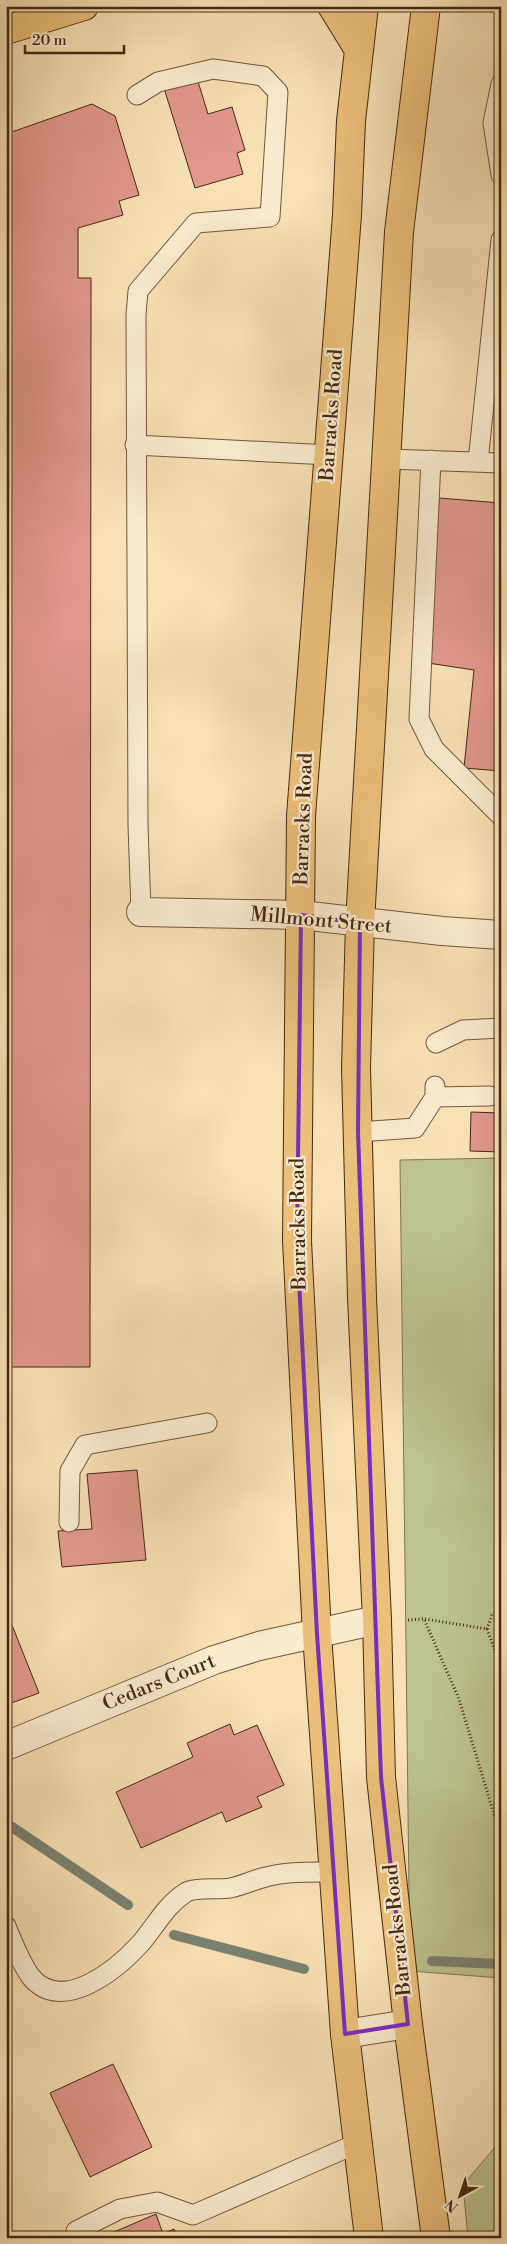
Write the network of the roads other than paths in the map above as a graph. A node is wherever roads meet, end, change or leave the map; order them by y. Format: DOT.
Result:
graph roads {
  1 [pos="84,6"];
  2 [pos="332,6"];
  3 [pos="364,6"];
  4 [pos="426,6"];
  5 [pos="6,30"];
  6 [pos="359,50"];
  7 [pos="501,84"];
  8 [pos="137,95"];
  9 [pos="501,175"];
  10 [pos="501,240"];
  11 [pos="135,445"];
  12 [pos="329,455"];
  13 [pos="387,459"];
  14 [pos="431,460"];
  15 [pos="478,462"];
  16 [pos="501,464"];
  17 [pos="501,816"];
  18 [pos="141,912"];
  19 [pos="301,915"];
  20 [pos="360,923"];
  21 [pos="501,934"];
  22 [pos="501,1028"];
  23 [pos="436,1043"];
  24 [pos="490,1096"];
  25 [pos="358,1132"];
  26 [pos="207,1423"];
  27 [pos="69,1522"];
  28 [pos="377,1620"];
  29 [pos="317,1634"];
  30 [pos="6,1746"];
  31 [pos="334,1872"];
  32 [pos="6,1926"];
  33 [pos="408,2024"];
  34 [pos="345,2034"];
  35 [pos="358,2143"];
  36 [pos="76,2231"];
  37 [pos="369,2238"];
  38 [pos="436,2238"];
  1 -- 5 [label="main road"];
  2 -- 6 [label="main road"];
  3 -- 6 [label="main road, Barracks Road"];
  4 -- 13 [label="main road, Barracks Road"];
  6 -- 12 [label="main road, Barracks Road"];
  7 -- 9 [label="lane"];
  8 -- 11 [label="lane"];
  10 -- 15 [label="lane"];
  11 -- 12 [label="lane"];
  11 -- 18 [label="lane"];
  12 -- 19 [label="main road, Barracks Road"];
  13 -- 14 [label="lane"];
  13 -- 20 [label="main road, Barracks Road"];
  14 -- 15 [label="lane"];
  14 -- 17 [label="lane"];
  15 -- 16 [label="lane"];
  18 -- 19 [label="street, Millmont Street"];
  19 -- 20 [label="street, Millmont Street"];
  19 -- 29 [label="main road, Barracks Road"];
  20 -- 21 [label="street, Millmont Street"];
  20 -- 25 [label="main road, Barracks Road"];
  22 -- 23 [label="lane"];
  24 -- 25 [label="lane"];
  25 -- 28 [label="main road, Barracks Road"];
  26 -- 27 [label="lane"];
  28 -- 29 [label="street"];
  28 -- 33 [label="main road, Barracks Road"];
  29 -- 30 [label="street, Cedars Court"];
  29 -- 31 [label="main road, Barracks Road"];
  31 -- 32 [label="lane"];
  31 -- 34 [label="main road, Barracks Road"];
  33 -- 34 [label="street"];
  33 -- 38 [label="main road, Barracks Road"];
  34 -- 35 [label="main road, Barracks Road"];
  35 -- 36 [label="lane"];
  35 -- 37 [label="main road, Barracks Road"];
}
